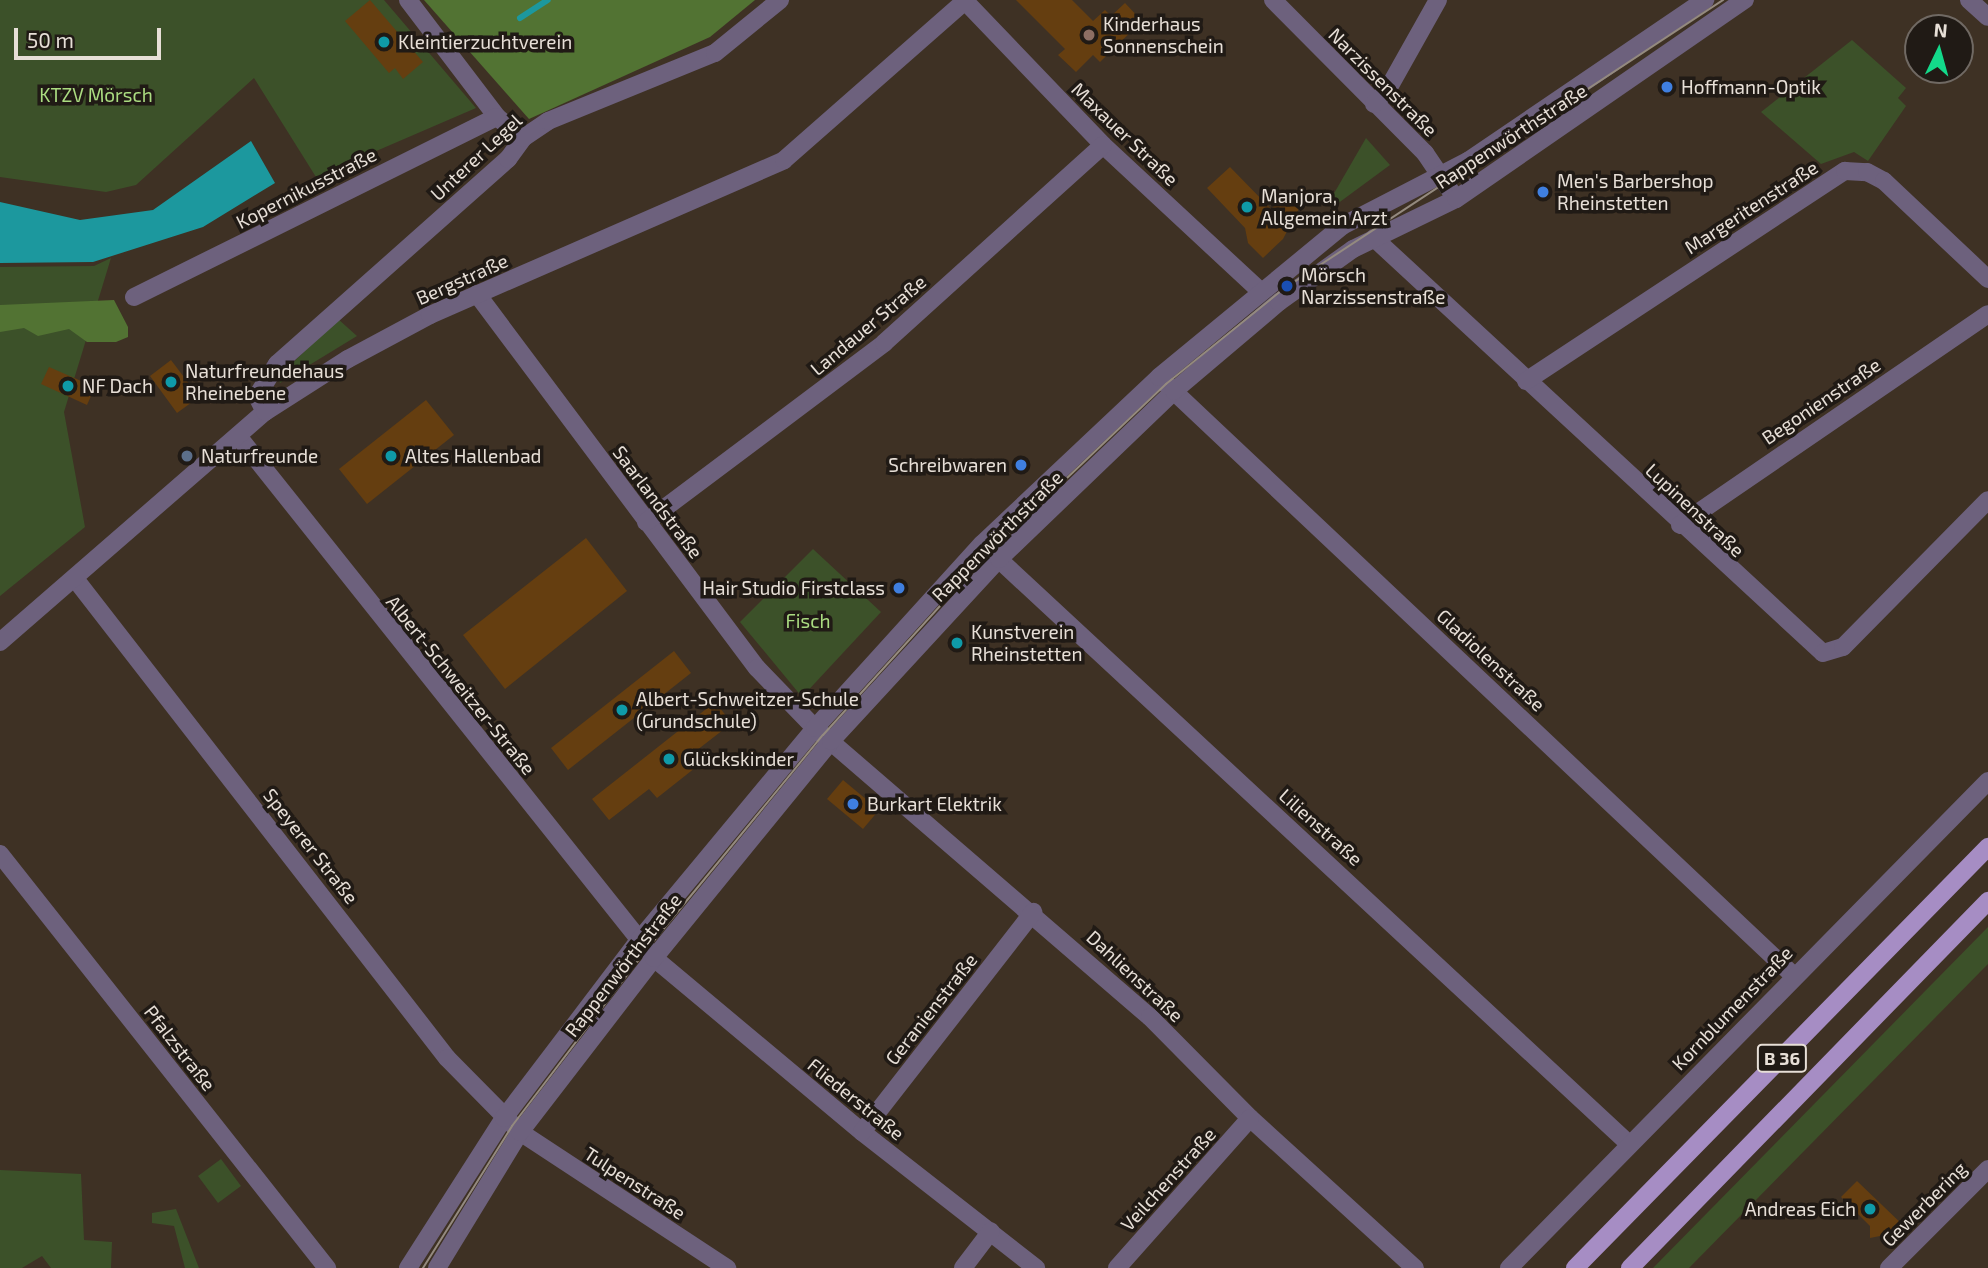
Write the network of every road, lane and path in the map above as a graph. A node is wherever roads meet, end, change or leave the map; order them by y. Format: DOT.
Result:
graph roads {
  1 [pos="408,0"];
  2 [pos="780,0"];
  3 [pos="1273,0"];
  4 [pos="1437,0"];
  5 [pos="1705,0"];
  6 [pos="1745,0"];
  7 [pos="1969,0"];
  8 [pos="966,1"];
  9 [pos="1988,17"];
  10 [pos="1374,104"];
  11 [pos="497,117"];
  12 [pos="523,138"];
  13 [pos="1103,145"];
  14 [pos="1441,175"];
  15 [pos="1456,199"];
  16 [pos="1374,238"];
  17 [pos="1988,279"];
  18 [pos="1260,291"];
  19 [pos="477,294"];
  20 [pos="134,297"];
  21 [pos="1988,314"];
  22 [pos="1159,377"];
  23 [pos="1526,381"];
  24 [pos="1174,391"];
  25 [pos="265,412"];
  26 [pos="238,436"];
  27 [pos="1988,500"];
  28 [pos="646,522"];
  29 [pos="1680,524"];
  30 [pos="982,544"];
  31 [pos="999,559"];
  32 [pos="76,580"];
  33 [pos="0,642"];
  34 [pos="815,728"];
  35 [pos="831,741"];
  36 [pos="1988,780"];
  37 [pos="1988,847"];
  38 [pos="0,854"];
  39 [pos="1988,901"];
  40 [pos="1033,912"];
  41 [pos="640,939"];
  42 [pos="654,958"];
  43 [pos="1793,975"];
  44 [pos="504,1118"];
  45 [pos="1250,1118"];
  46 [pos="520,1132"];
  47 [pos="862,1132"];
  48 [pos="1629,1144"];
  49 [pos="1988,1169"];
  50 [pos="991,1231"];
  51 [pos="327,1268"];
  52 [pos="408,1268"];
  53 [pos="437,1268"];
  54 [pos="727,1268"];
  55 [pos="963,1268"];
  56 [pos="1035,1268"];
  57 [pos="1117,1268"];
  58 [pos="1415,1268"];
  59 [pos="1508,1268"];
  60 [pos="1575,1268"];
  61 [pos="1630,1268"];
  62 [pos="1889,1268"];
  1 -- 11 [label="street"];
  2 -- 12 [label="street, Unterer Legel"];
  3 -- 10 [label="street, Narzissenstraße"];
  4 -- 10 [label="street"];
  5 -- 14 [label="street, Rappenwörthstraße"];
  6 -- 15 [label="street, Rappenwörthstraße"];
  7 -- 9 [label="street"];
  8 -- 13 [label="street, Maxauer Straße"];
  8 -- 19 [label="street, Bergstraße"];
  10 -- 14 [label="street, Narzissenstraße"];
  11 -- 12 [label="street"];
  11 -- 20 [label="street, Kopernikusstraße"];
  12 -- 25 [label="street, Unterer Legel"];
  13 -- 18 [label="street, Maxauer Straße"];
  13 -- 28 [label="street, Landauer Straße"];
  14 -- 15 [label="street, Narzissenstraße"];
  14 -- 18 [label="street, Rappenwörthstraße"];
  15 -- 16 [label="street, Rappenwörthstraße"];
  16 -- 23 [label="street, Lupinenstraße"];
  16 -- 24 [label="street, Rappenwörthstraße"];
  17 -- 23 [label="street, Margeritenstraße"];
  18 -- 22 [label="street, Rappenwörthstraße"];
  19 -- 25 [label="street, Bergstraße"];
  19 -- 28 [label="street, Saarlandstraße"];
  21 -- 29 [label="street, Begonienstraße"];
  22 -- 24 [label="street, Gladiolenstraße"];
  22 -- 30 [label="street, Rappenwörthstraße"];
  23 -- 29 [label="street, Lupinenstraße"];
  24 -- 31 [label="street, Rappenwörthstraße"];
  24 -- 43 [label="street, Gladiolenstraße"];
  25 -- 26 [label="street, Bergstraße"];
  26 -- 32 [label="street, Bergstraße"];
  26 -- 41 [label="street, Albert-Schweitzer-Straße"];
  27 -- 29 [label="street, Lupinenstraße"];
  28 -- 34 [label="street, Saarlandstraße"];
  30 -- 31 [label="street, Lilienstraße"];
  30 -- 34 [label="street, Rappenwörthstraße"];
  31 -- 35 [label="street, Rappenwörthstraße"];
  31 -- 48 [label="street, Lilienstraße"];
  32 -- 33 [label="street, Bergstraße"];
  32 -- 44 [label="street, Speyerer Straße"];
  34 -- 35 [label="street, Dahlienstraße"];
  34 -- 41 [label="street, Rappenwörthstraße"];
  35 -- 40 [label="street, Dahlienstraße"];
  35 -- 42 [label="street, Rappenwörthstraße"];
  36 -- 43 [label="street, Kornblumenstraße"];
  37 -- 60 [label="main road, B 36"];
  38 -- 51 [label="street, Pfalzstraße"];
  39 -- 61 [label="main road, B 36"];
  40 -- 45 [label="street, Dahlienstraße"];
  40 -- 47 [label="street, Geranienstraße"];
  41 -- 42 [label="street, Albert-Schweitzer-Straße"];
  41 -- 44 [label="street, Rappenwörthstraße"];
  42 -- 46 [label="street, Rappenwörthstraße"];
  42 -- 47 [label="street, Fliederstraße"];
  43 -- 48 [label="street, Kornblumenstraße"];
  44 -- 46 [label="street, Speyerer Straße"];
  44 -- 52 [label="street, Rappenwörthstraße"];
  45 -- 57 [label="street, Veilchenstraße"];
  45 -- 58 [label="street, Dahlienstraße"];
  46 -- 53 [label="street, Rappenwörthstraße"];
  46 -- 54 [label="street, Tulpenstraße"];
  47 -- 50 [label="street, Fliederstraße"];
  48 -- 59 [label="street, Kornblumenstraße"];
  49 -- 62 [label="street, Gewerbering"];
  50 -- 55 [label="street"];
  50 -- 56 [label="street, Fliederstraße"];
}
